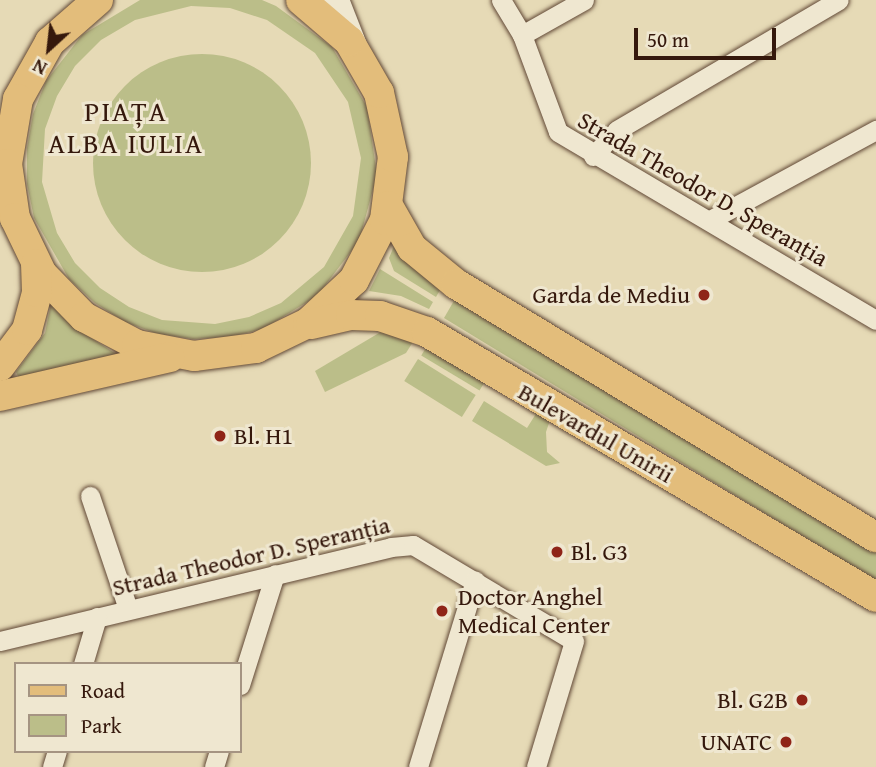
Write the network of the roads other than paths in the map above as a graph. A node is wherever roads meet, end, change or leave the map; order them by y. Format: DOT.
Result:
graph roads {
  1 [pos="98,0"];
  2 [pos="301,0"];
  3 [pos="336,0"];
  4 [pos="501,0"];
  5 [pos="584,0"];
  6 [pos="839,0"];
  7 [pos="522,35"];
  8 [pos="356,51"];
  9 [pos="876,130"];
  10 [pos="593,156"];
  11 [pos="388,206"];
  12 [pos="710,220"];
  13 [pos="36,264"];
  14 [pos="876,320"];
  15 [pos="304,326"];
  16 [pos="179,355"];
  17 [pos="0,366"];
  18 [pos="0,396"];
  19 [pos="89,496"];
  20 [pos="876,537"];
  21 [pos="275,574"];
  22 [pos="475,581"];
  23 [pos="876,597"];
  24 [pos="128,609"];
  25 [pos="97,617"];
  26 [pos="0,641"];
  27 [pos="84,662"];
  28 [pos="242,679"];
  29 [pos="418,767"];
  30 [pos="536,767"];
  1 -- 13 [label="main road"];
  2 -- 8 [label="main road"];
  3 -- 8 [label="main road"];
  4 -- 7 [label="street, Strada Theodor D. Speranția"];
  5 -- 7 [label="street"];
  6 -- 10 [label="street"];
  7 -- 10 [label="street, Strada Theodor D. Speranția"];
  8 -- 11 [label="main road"];
  9 -- 12 [label="street"];
  10 -- 12 [label="street, Strada Theodor D. Speranția"];
  11 -- 15 [label="main road"];
  11 -- 20 [label="main road"];
  12 -- 14 [label="street, Strada Theodor D. Speranția"];
  13 -- 16 [label="main road"];
  13 -- 17 [label="main road"];
  15 -- 16 [label="main road"];
  15 -- 23 [label="main road, Bulevardul Unirii"];
  16 -- 18 [label="main road"];
  19 -- 24 [label="street"];
  21 -- 22 [label="street, Strada Theodor D. Speranția"];
  21 -- 24 [label="street, Strada Theodor D. Speranția"];
  21 -- 28 [label="street"];
  22 -- 29 [label="street"];
  22 -- 30 [label="street, Strada Theodor D. Speranția"];
  24 -- 25 [label="street, Strada Theodor D. Speranția"];
  25 -- 26 [label="street, Strada Theodor D. Speranția"];
  25 -- 27 [label="street"];
}
